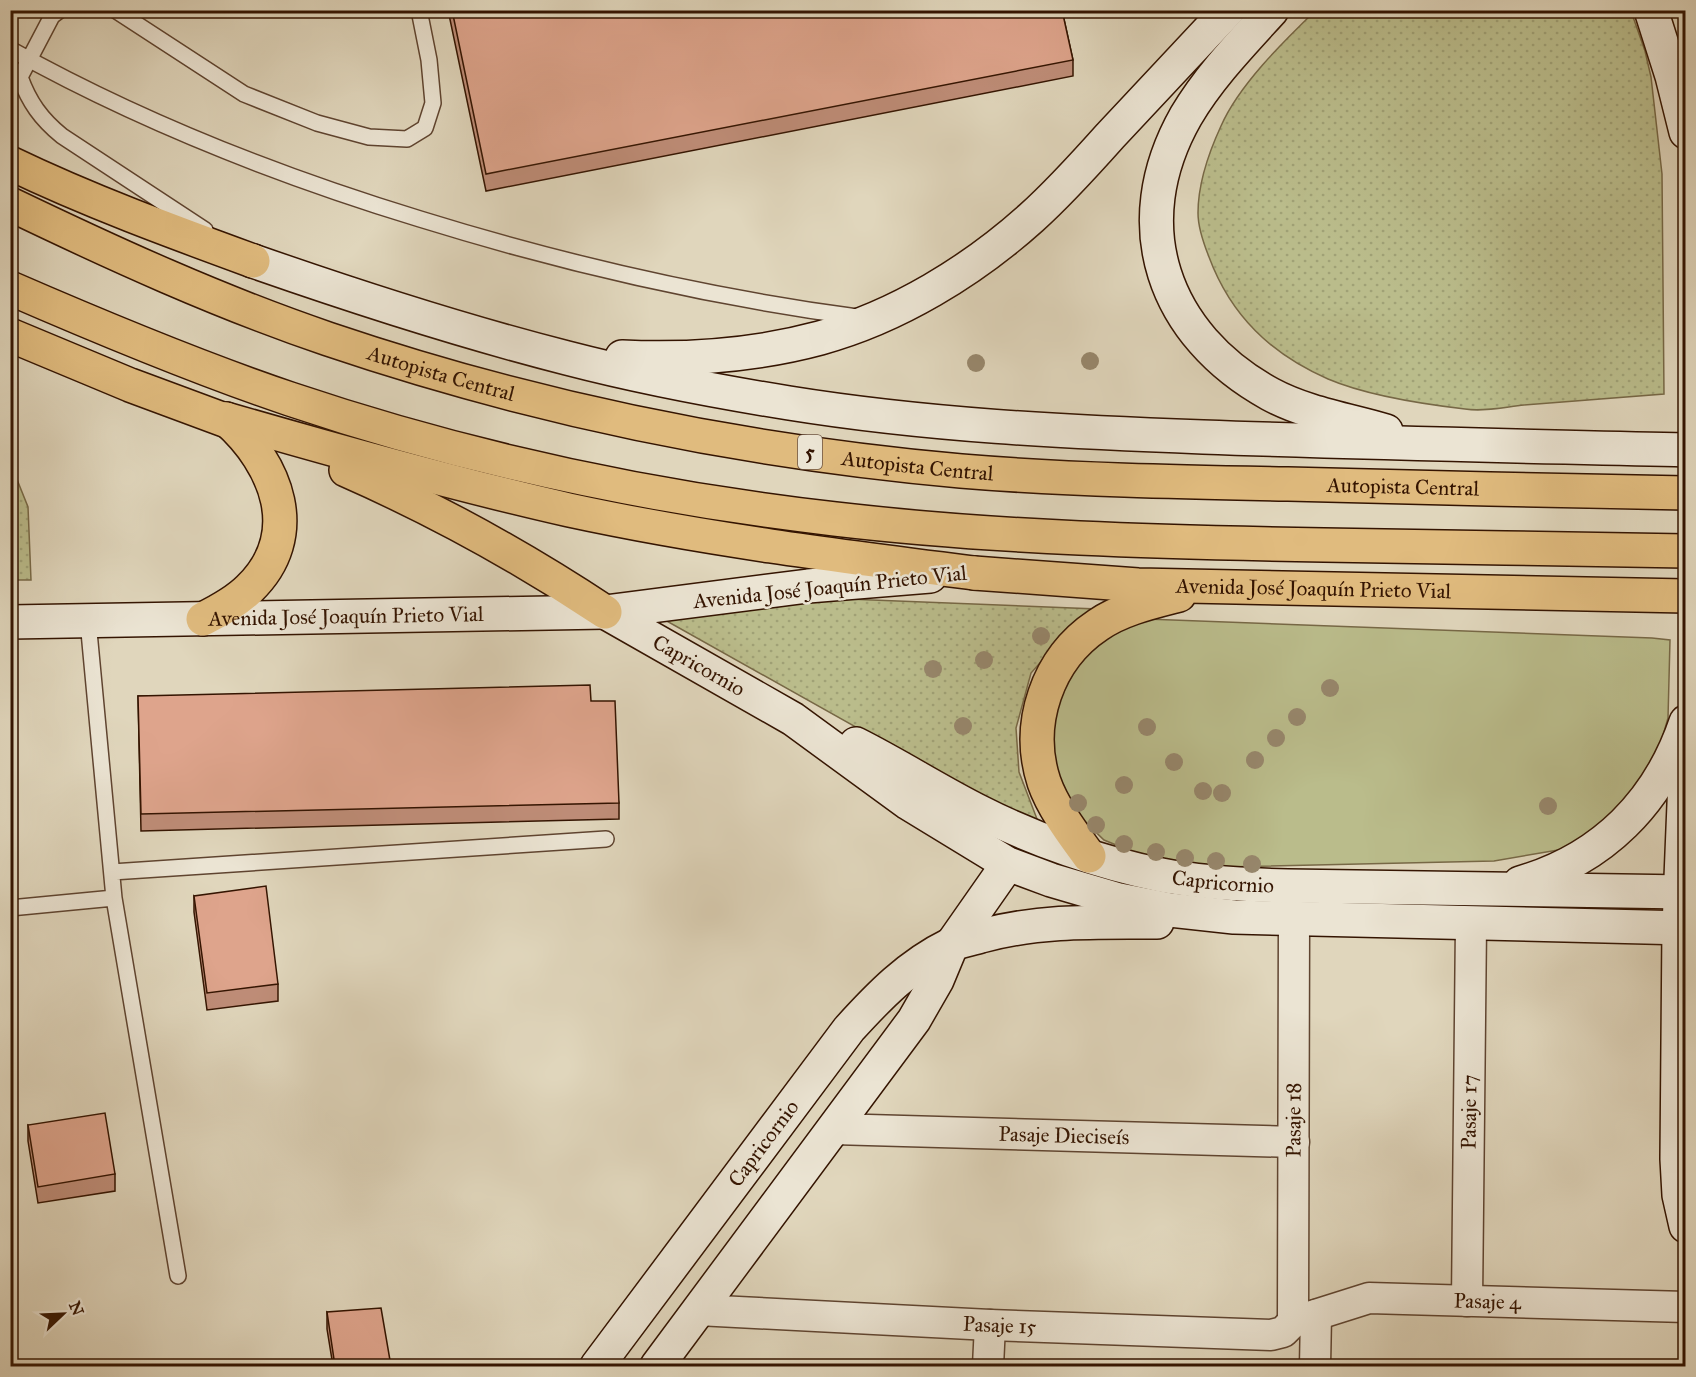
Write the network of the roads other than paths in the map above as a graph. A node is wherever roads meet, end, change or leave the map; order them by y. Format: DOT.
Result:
graph roads {
  1 [pos="60,10"];
  2 [pos="115,10"];
  3 [pos="419,10"];
  4 [pos="1228,10"];
  5 [pos="1272,10"];
  6 [pos="1651,10"];
  7 [pos="10,49"];
  8 [pos="29,59"];
  9 [pos="15,78"];
  10 [pos="1686,132"];
  11 [pos="10,163"];
  12 [pos="10,204"];
  13 [pos="253,261"];
  14 [pos="10,288"];
  15 [pos="872,319"];
  16 [pos="10,335"];
  17 [pos="528,348"];
  18 [pos="226,420"];
  19 [pos="1453,444"];
  20 [pos="1686,450"];
  21 [pos="1686,494"];
  22 [pos="1686,551"];
  23 [pos="974,573"];
  24 [pos="1215,588"];
  25 [pos="1686,596"];
  26 [pos="605,612"];
  27 [pos="203,619"];
  28 [pos="88,621"];
  29 [pos="10,622"];
  30 [pos="793,719"];
  31 [pos="1686,722"];
  32 [pos="1686,754"];
  33 [pos="981,812"];
  34 [pos="606,839"];
  35 [pos="1089,856"];
  36 [pos="1008,864"];
  37 [pos="112,872"];
  38 [pos="1497,889"];
  39 [pos="1683,892"];
  40 [pos="114,898"];
  41 [pos="10,908"];
  42 [pos="1234,917"];
  43 [pos="1294,919"];
  44 [pos="1471,924"];
  45 [pos="1682,928"];
  46 [pos="952,944"];
  47 [pos="833,1129"];
  48 [pos="1294,1142"];
  49 [pos="1686,1226"];
  50 [pos="178,1276"];
  51 [pos="1467,1301"];
  52 [pos="1686,1307"];
  53 [pos="698,1310"];
  54 [pos="1305,1318"];
  55 [pos="990,1325"];
  56 [pos="597,1366"];
  57 [pos="657,1366"];
  58 [pos="988,1366"];
  59 [pos="1315,1366"];
  1 -- 8 [label="lane"];
  2 -- 3 [label="lane"];
  4 -- 15 [label="main road"];
  5 -- 19 [label="main road"];
  6 -- 10 [label="main road"];
  7 -- 8 [label="lane"];
  8 -- 9 [label="lane"];
  8 -- 15 [label="lane"];
  9 -- 13 [label="lane"];
  11 -- 13 [label="main road"];
  12 -- 21 [label="main road, Autopista Central / 5"];
  13 -- 17 [label="main road"];
  14 -- 22 [label="main road"];
  15 -- 17 [label="main road"];
  16 -- 18 [label="main road"];
  17 -- 19 [label="main road"];
  18 -- 23 [label="main road"];
  18 -- 26 [label="main road"];
  18 -- 27 [label="main road"];
  19 -- 20 [label="main road"];
  23 -- 24 [label="main road, Avenida José Joaquín Prieto Vial"];
  23 -- 26 [label="main road, Avenida José Joaquín Prieto Vial"];
  24 -- 25 [label="main road, Avenida José Joaquín Prieto Vial"];
  24 -- 35 [label="main road"];
  26 -- 27 [label="main road, Avenida José Joaquín Prieto Vial"];
  26 -- 30 [label="main road, Capricornio"];
  27 -- 28 [label="main road, Avenida José Joaquín Prieto Vial"];
  28 -- 29 [label="main road, Avenida José Joaquín Prieto Vial"];
  28 -- 37 [label="lane"];
  30 -- 33 [label="main road, Capricornio"];
  30 -- 36 [label="main road, Capricornio"];
  31 -- 38 [label="main road"];
  32 -- 39 [label="main road"];
  33 -- 35 [label="main road, Capricornio"];
  33 -- 36 [label="main road"];
  34 -- 37 [label="lane"];
  35 -- 36 [label="main road"];
  35 -- 38 [label="main road, Capricornio"];
  36 -- 42 [label="main road, Capricornio"];
  36 -- 46 [label="main road, Capricornio"];
  37 -- 40 [label="lane"];
  38 -- 39 [label="main road, Capricornio"];
  39 -- 45 [label="main road"];
  40 -- 41 [label="lane"];
  40 -- 50 [label="lane"];
  42 -- 43 [label="main road, Capricornio"];
  42 -- 46 [label="main road"];
  43 -- 44 [label="main road, Capricornio"];
  43 -- 48 [label="street, Pasaje 18"];
  44 -- 45 [label="main road, Capricornio"];
  44 -- 51 [label="street, Pasaje 17"];
  45 -- 49 [label="main road"];
  46 -- 47 [label="main road, Capricornio"];
  46 -- 56 [label="main road, Capricornio"];
  47 -- 48 [label="street, Pasaje Dieciseís"];
  47 -- 53 [label="main road, Capricornio"];
  48 -- 54 [label="street, Pasaje 18"];
  51 -- 52 [label="street, Pasaje 4"];
  51 -- 54 [label="street, Pasaje 4"];
  53 -- 55 [label="street, Pasaje 15"];
  53 -- 57 [label="main road, Capricornio"];
  54 -- 55 [label="street, Pasaje 15"];
  54 -- 59 [label="street, Pasaje 18"];
  55 -- 58 [label="street"];
}
